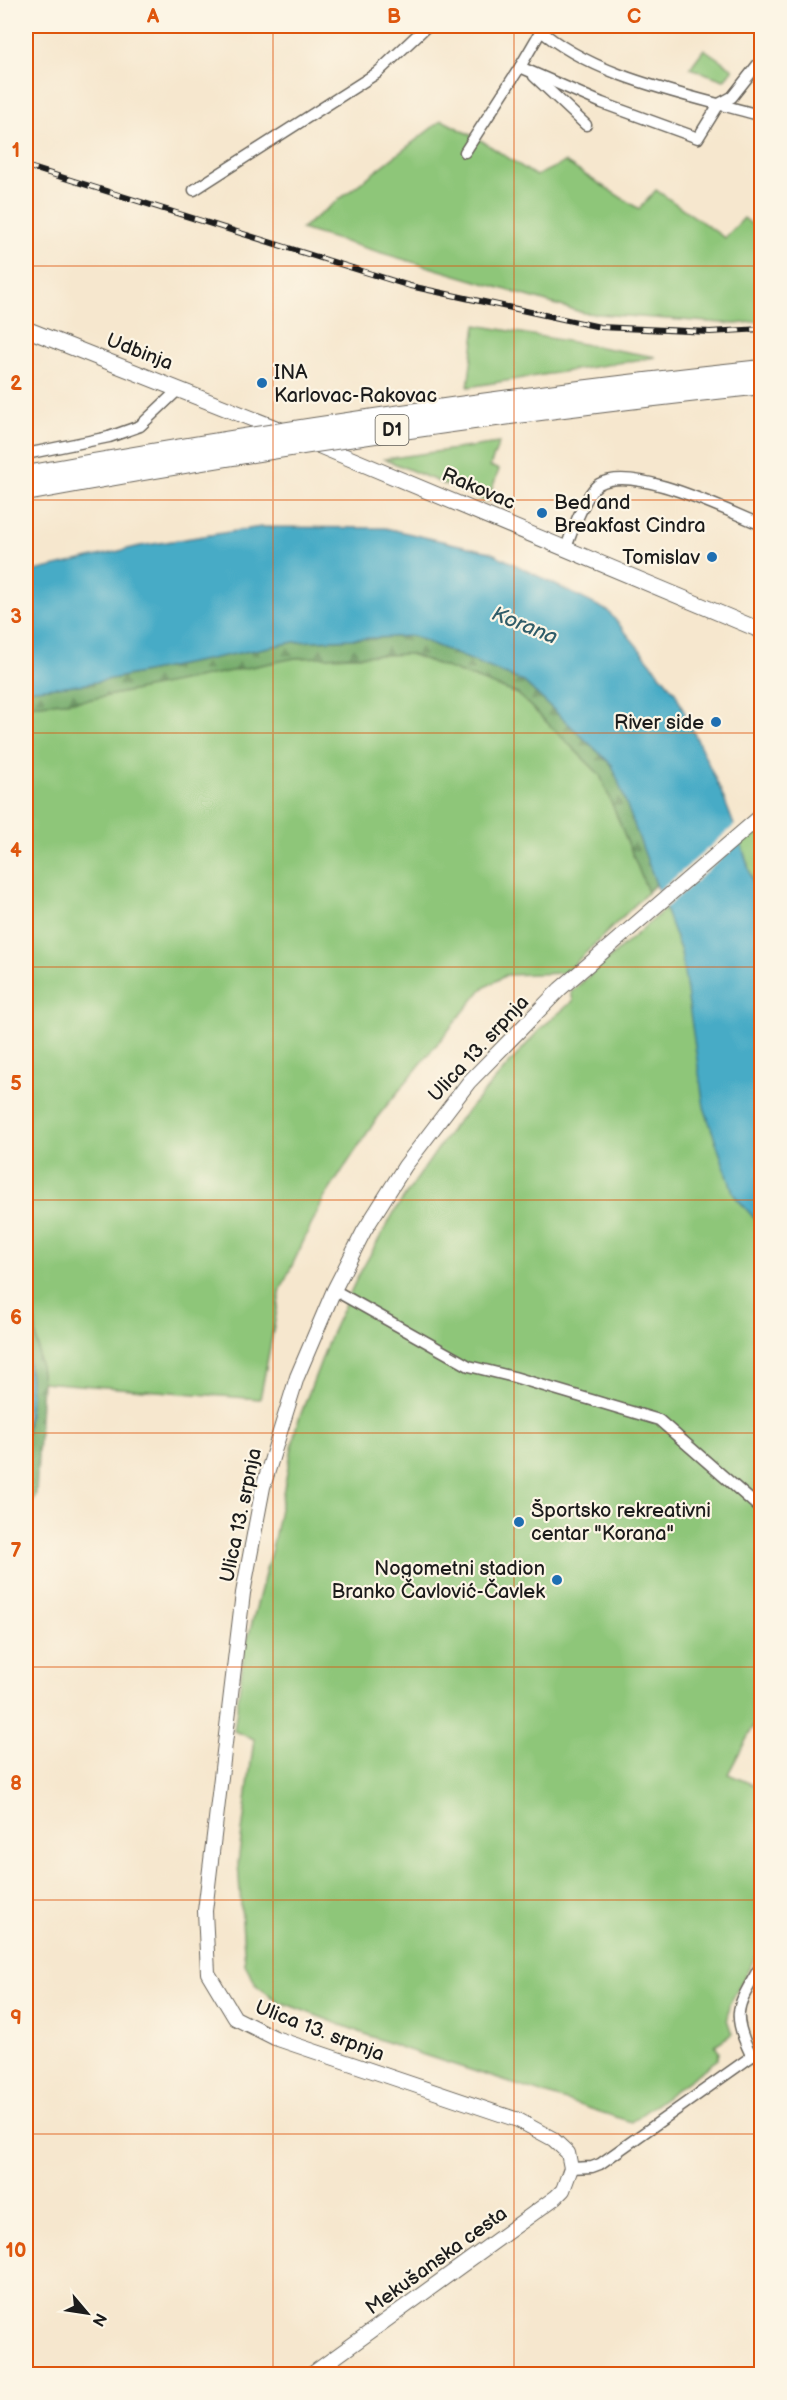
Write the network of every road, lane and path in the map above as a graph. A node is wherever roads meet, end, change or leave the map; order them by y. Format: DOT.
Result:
graph roads {
  1 [pos="427,26"];
  2 [pos="538,28"];
  3 [pos="762,59"];
  4 [pos="525,69"];
  5 [pos="719,104"];
  6 [pos="762,116"];
  7 [pos="586,125"];
  8 [pos="465,152"];
  9 [pos="194,190"];
  10 [pos="26,329"];
  11 [pos="762,369"];
  12 [pos="762,385"];
  13 [pos="179,389"];
  14 [pos="26,454"];
  15 [pos="26,475"];
  16 [pos="26,492"];
  17 [pos="762,525"];
  18 [pos="566,549"];
  19 [pos="762,631"];
  20 [pos="762,815"];
  21 [pos="334,1290"];
  22 [pos="762,1510"];
  23 [pos="762,1963"];
  24 [pos="762,2049"];
  25 [pos="751,2055"];
  26 [pos="571,2168"];
  27 [pos="312,2374"];
  1 -- 9 [label="street"];
  2 -- 4 [label="street"];
  2 -- 5 [label="street"];
  3 -- 5 [label="street"];
  4 -- 5 [label="street"];
  4 -- 7 [label="street"];
  4 -- 8 [label="street"];
  5 -- 6 [label="street"];
  10 -- 13 [label="main road, Udbinja"];
  11 -- 15 [label="highway, D1, bridge"];
  12 -- 16 [label="highway, D1, bridge"];
  13 -- 14 [label="street, Udbinja"];
  13 -- 18 [label="main road, Rakovac"];
  17 -- 18 [label="street"];
  18 -- 19 [label="main road, Rakovac"];
  20 -- 21 [label="street, Ulica 13. srpnja"];
  21 -- 22 [label="street"];
  21 -- 26 [label="street, Ulica 13. srpnja"];
  23 -- 25 [label="street"];
  24 -- 25 [label="street"];
  25 -- 26 [label="street"];
  26 -- 27 [label="street, Mekušanska cesta"];
}
